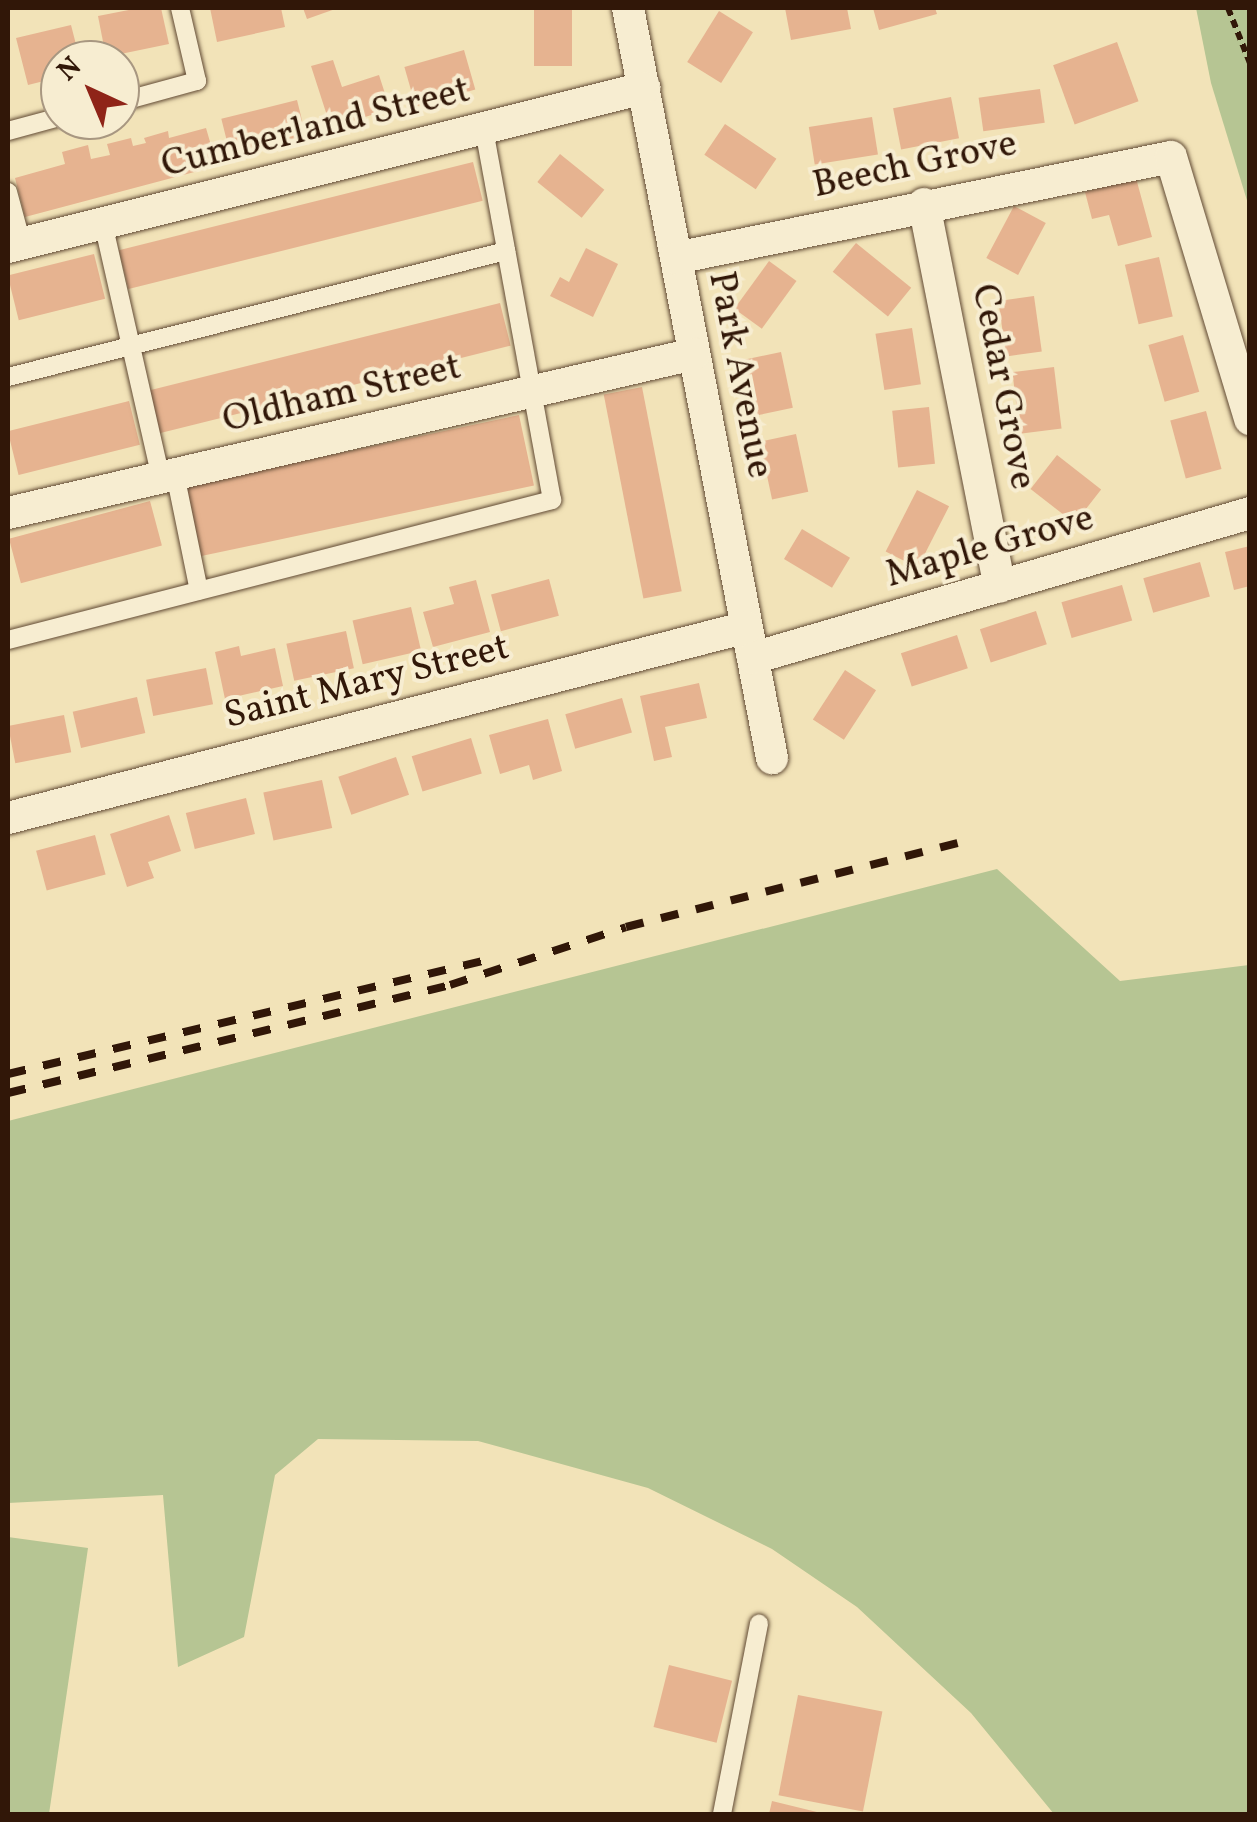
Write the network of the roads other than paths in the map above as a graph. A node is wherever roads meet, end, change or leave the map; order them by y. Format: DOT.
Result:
graph roads {
  1 [pos="180,8"];
  2 [pos="628,8"];
  3 [pos="644,88"];
  4 [pos="140,97"];
  5 [pos="40,122"];
  6 [pos="484,128"];
  7 [pos="8,131"];
  8 [pos="8,192"];
  9 [pos="924,204"];
  10 [pos="103,223"];
  11 [pos="15,246"];
  12 [pos="506,251"];
  13 [pos="676,258"];
  14 [pos="132,346"];
  15 [pos="694,354"];
  16 [pos="8,377"];
  17 [pos="531,392"];
  18 [pos="1250,419"];
  19 [pos="168,476"];
  20 [pos="8,513"];
  21 [pos="1250,513"];
  22 [pos="1000,587"];
  23 [pos="198,591"];
  24 [pos="8,640"];
  25 [pos="750,642"];
  26 [pos="772,758"];
  27 [pos="8,818"];
  28 [pos="759,1624"];
  29 [pos="722,1814"];
  1 -- 4 [label="lane"];
  2 -- 3 [label="street, Park Avenue"];
  3 -- 6 [label="street, Cumberland Street"];
  3 -- 13 [label="street, Park Avenue"];
  5 -- 7 [label="lane"];
  6 -- 10 [label="street, Cumberland Street"];
  6 -- 12 [label="lane"];
  8 -- 11 [label="lane"];
  9 -- 13 [label="street, Beech Grove"];
  9 -- 18 [label="street, Beech Grove"];
  9 -- 22 [label="street, Cedar Grove"];
  10 -- 11 [label="street, Cumberland Street"];
  10 -- 14 [label="lane"];
  12 -- 14 [label="lane"];
  12 -- 17 [label="lane"];
  13 -- 15 [label="street, Park Avenue"];
  14 -- 16 [label="lane"];
  14 -- 19 [label="lane"];
  15 -- 17 [label="street, Oldham Street"];
  15 -- 25 [label="street, Park Avenue"];
  17 -- 19 [label="street, Oldham Street"];
  17 -- 23 [label="lane"];
  19 -- 20 [label="street, Oldham Street"];
  19 -- 23 [label="lane"];
  21 -- 22 [label="street, Maple Grove"];
  22 -- 25 [label="street, Maple Grove"];
  23 -- 24 [label="lane"];
  25 -- 26 [label="street, Park Avenue"];
  25 -- 27 [label="street, Saint Mary Street"];
  28 -- 29 [label="lane"];
}
